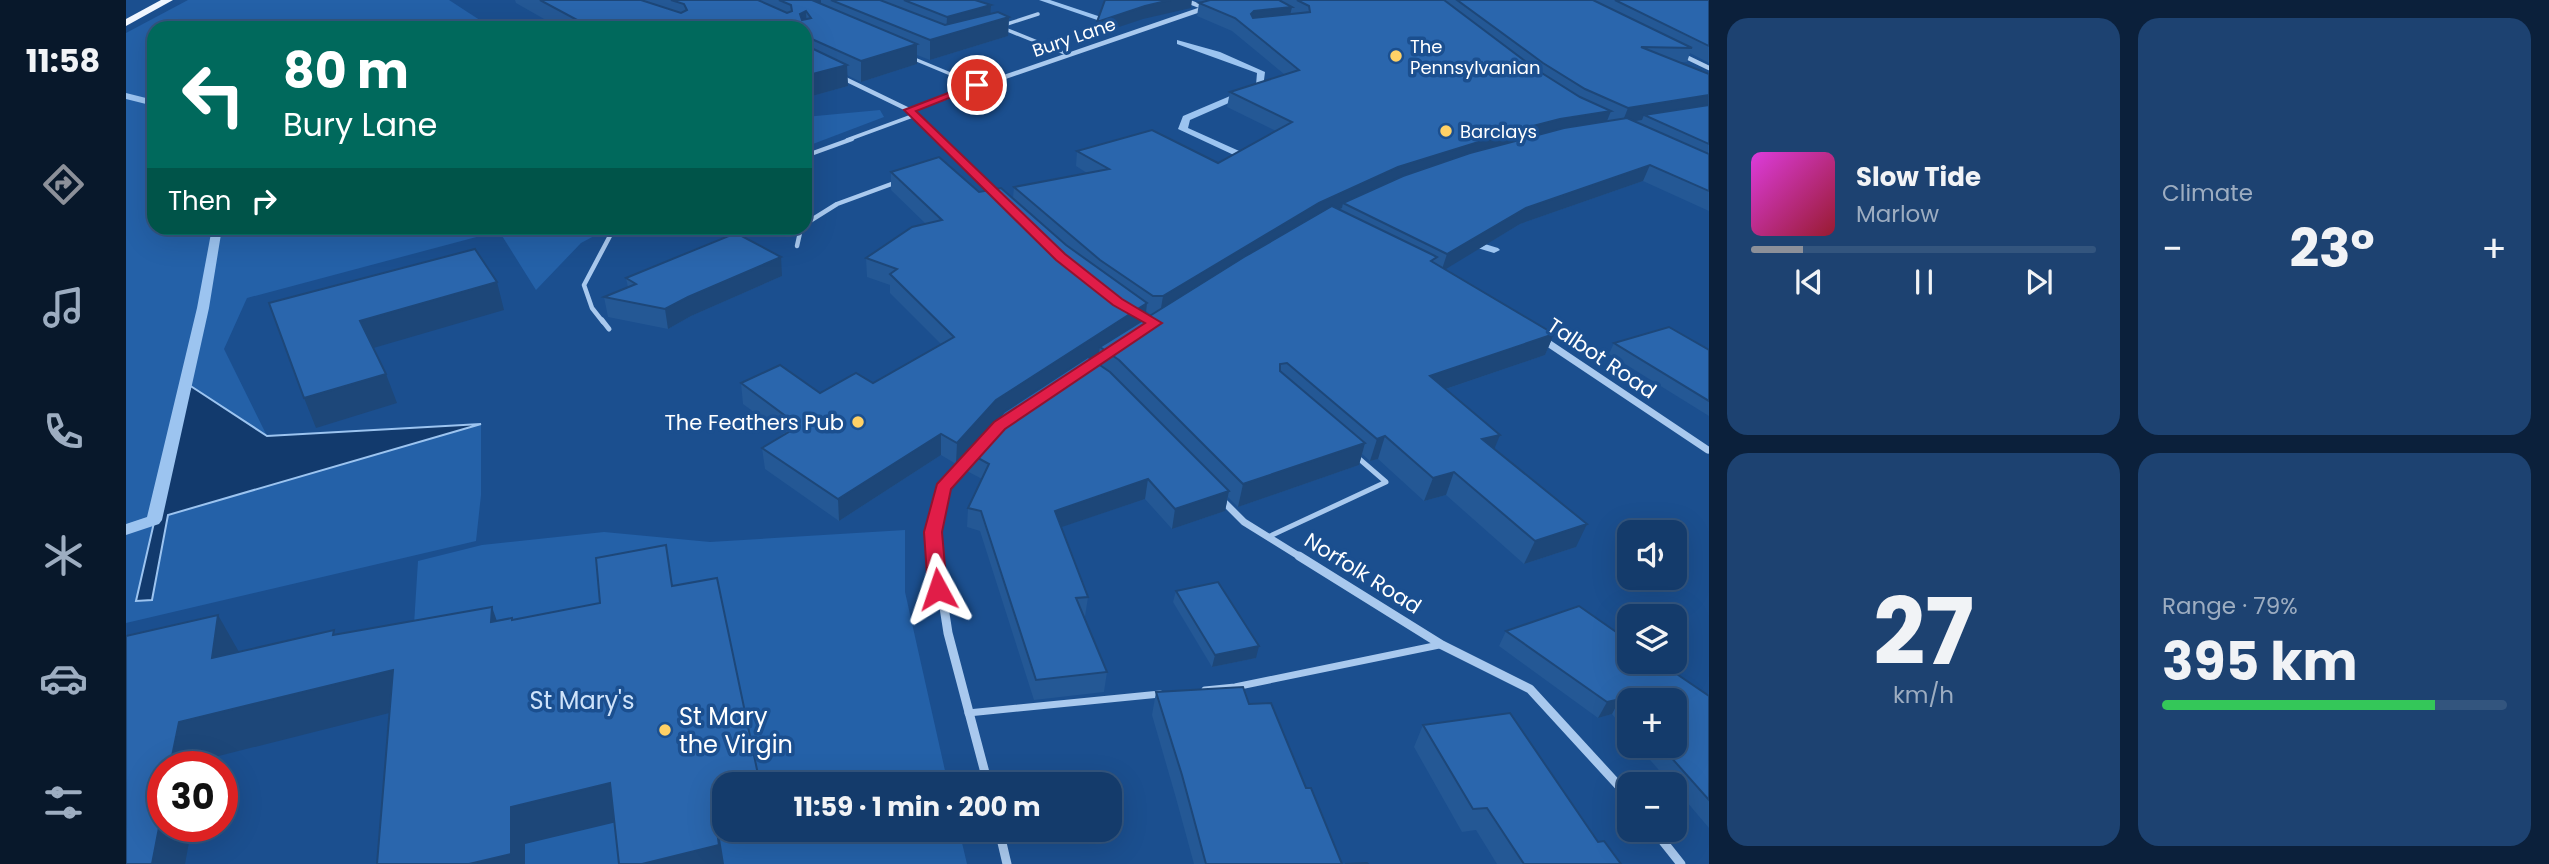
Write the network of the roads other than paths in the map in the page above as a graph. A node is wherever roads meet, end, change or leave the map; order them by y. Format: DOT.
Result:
graph roads {
  1 [pos="168,0"];
  2 [pos="1184,0"];
  3 [pos="1216,6"];
  4 [pos="1205,8"];
  5 [pos="1038,14"];
  6 [pos="126,23"];
  7 [pos="1672,50"];
  8 [pos="1067,54"];
  9 [pos="910,57"];
  10 [pos="1709,68"];
  11 [pos="836,75"];
  12 [pos="977,85"];
  13 [pos="909,110"];
  14 [pos="915,115"];
  15 [pos="812,153"];
  16 [pos="959,158"];
  17 [pos="946,163"];
  18 [pos="898,181"];
  19 [pos="1002,201"];
  20 [pos="812,220"];
  21 [pos="610,235"];
  22 [pos="800,235"];
  23 [pos="797,246"];
  24 [pos="609,328"];
  25 [pos="1530,331"];
  26 [pos="981,446"];
  27 [pos="1346,448"];
  28 [pos="1708,450"];
  29 [pos="1216,493"];
  30 [pos="1268,537"];
  31 [pos="1443,645"];
  32 [pos="1195,691"];
  33 [pos="1168,693"];
  34 [pos="968,713"];
  35 [pos="985,772"];
  36 [pos="1617,784"];
  37 [pos="1002,842"];
  38 [pos="1664,842"];
  39 [pos="1007,864"];
  40 [pos="1681,864"];
  1 -- 6 [label="main road"];
  2 -- 4 [label="street"];
  3 -- 4 [label="street, Bury Lane"];
  4 -- 8 [label="street, Bury Lane"];
  5 -- 8 [label="lane"];
  7 -- 10 [label="street"];
  8 -- 12 [label="street, Bury Lane"];
  9 -- 12 [label="lane"];
  11 -- 13 [label="street"];
  12 -- 13 [label="street, Bury Lane"];
  13 -- 14 [label="street"];
  14 -- 15 [label="lane"];
  14 -- 16 [label="street"];
  16 -- 17 [label="lane"];
  16 -- 19 [label="street"];
  18 -- 20 [label="lane"];
  21 -- 24 [label="lane"];
  22 -- 23 [label="lane"];
  25 -- 28 [label="street, Talbot Road"];
  26 -- 34 [label="street"];
  27 -- 30 [label="lane"];
  29 -- 30 [label="street, Norfolk Road"];
  30 -- 31 [label="street, Norfolk Road"];
  31 -- 32 [label="lane"];
  31 -- 36 [label="street, Norfolk Road"];
  33 -- 34 [label="lane"];
  34 -- 35 [label="street"];
  37 -- 39 [label="street"];
  38 -- 40 [label="street"];
}
